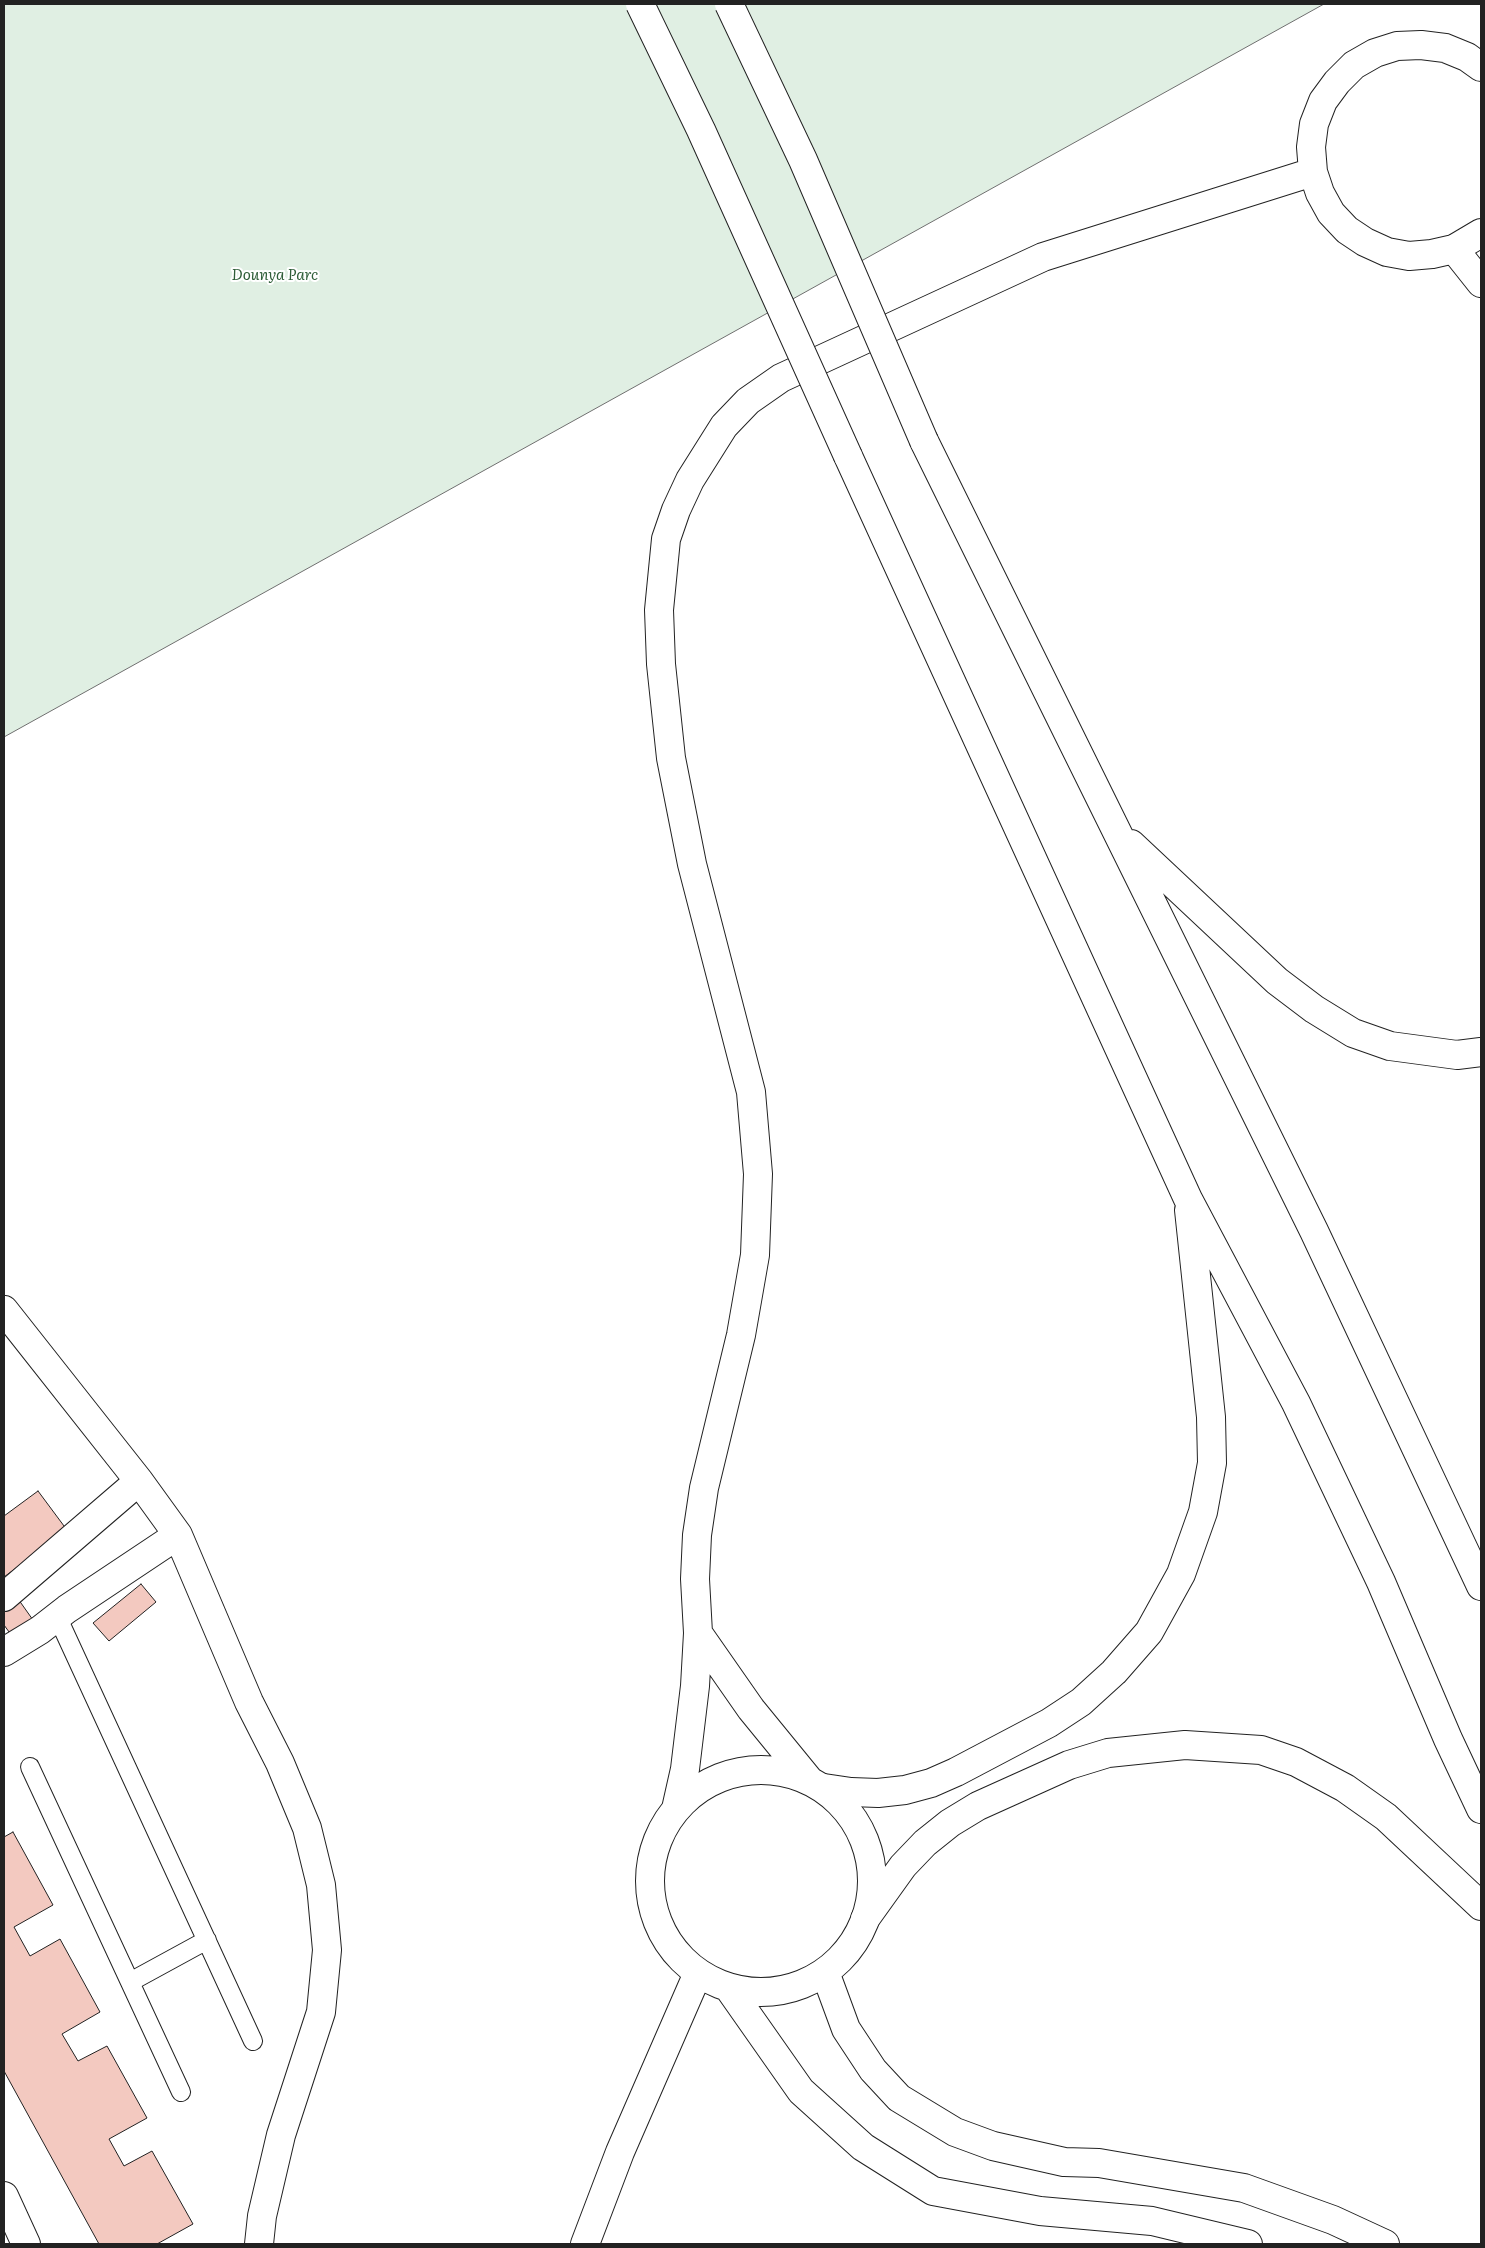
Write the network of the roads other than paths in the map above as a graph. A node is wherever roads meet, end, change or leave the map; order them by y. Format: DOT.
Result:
graph roads {
  1 [pos="640,4"];
  2 [pos="729,4"];
  3 [pos="1481,67"];
  4 [pos="1313,172"];
  5 [pos="1481,233"];
  6 [pos="1454,249"];
  7 [pos="1481,283"];
  8 [pos="1118,831"];
  9 [pos="1481,1052"];
  10 [pos="1188,1199"];
  11 [pos="4,1310"];
  12 [pos="139,1481"];
  13 [pos="178,1535"];
  14 [pos="1481,1586"];
  15 [pos="4,1596"];
  16 [pos="58,1616"];
  17 [pos="698,1634"];
  18 [pos="4,1652"];
  19 [pos="30,1767"];
  20 [pos="817,1784"];
  21 [pos="676,1809"];
  22 [pos="1481,1809"];
  23 [pos="1481,1906"];
  24 [pos="866,1919"];
  25 [pos="207,1940"];
  26 [pos="825,1972"];
  27 [pos="698,1973"];
  28 [pos="130,1982"];
  29 [pos="728,1987"];
  30 [pos="253,2040"];
  31 [pos="181,2092"];
  32 [pos="4,2196"];
  33 [pos="26,2244"];
  34 [pos="259,2244"];
  35 [pos="585,2244"];
  36 [pos="1248,2244"];
  37 [pos="1385,2244"];
  1 -- 10 [label="main road, bridge"];
  2 -- 8 [label="main road, bridge"];
  3 -- 4 [label="main road"];
  4 -- 6 [label="main road"];
  4 -- 17 [label="main road"];
  5 -- 6 [label="main road"];
  6 -- 7 [label="main road"];
  8 -- 9 [label="main road"];
  8 -- 14 [label="main road"];
  10 -- 20 [label="main road"];
  10 -- 22 [label="main road"];
  11 -- 12 [label="main road"];
  12 -- 13 [label="main road"];
  12 -- 15 [label="main road"];
  13 -- 16 [label="main road"];
  13 -- 34 [label="main road"];
  16 -- 18 [label="main road"];
  16 -- 25 [label="lane"];
  17 -- 20 [label="main road"];
  17 -- 21 [label="main road"];
  19 -- 28 [label="lane"];
  20 -- 21 [label="main road"];
  20 -- 24 [label="main road"];
  21 -- 27 [label="main road"];
  23 -- 24 [label="main road"];
  24 -- 26 [label="main road"];
  25 -- 28 [label="lane"];
  25 -- 30 [label="lane"];
  26 -- 29 [label="main road"];
  26 -- 37 [label="main road"];
  27 -- 29 [label="main road"];
  27 -- 35 [label="main road"];
  28 -- 31 [label="lane"];
  29 -- 36 [label="main road"];
  32 -- 33 [label="main road"];
}
